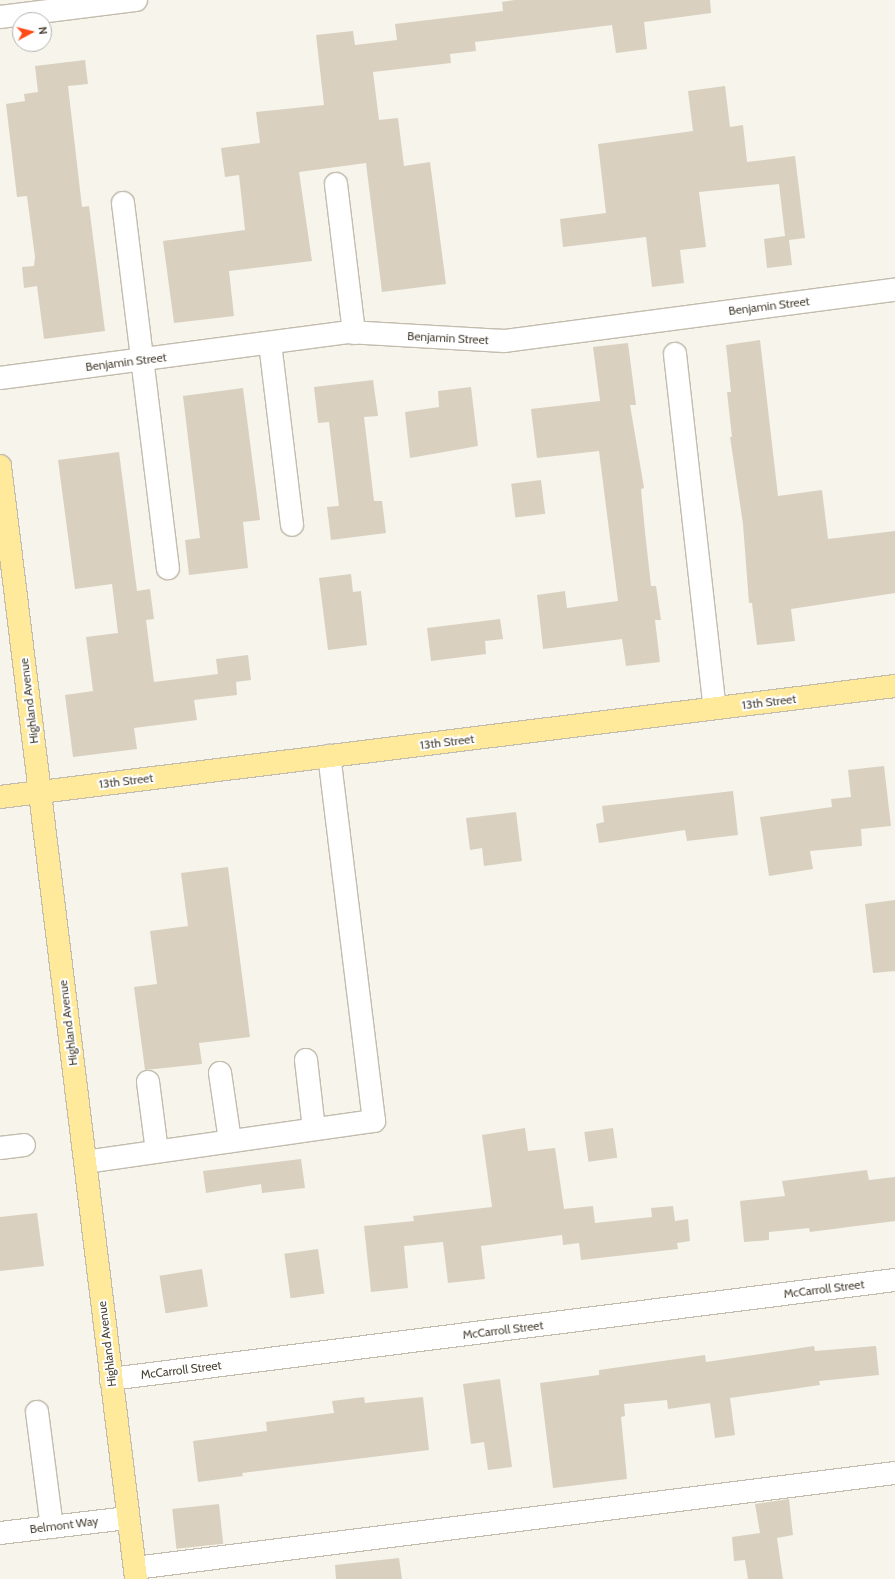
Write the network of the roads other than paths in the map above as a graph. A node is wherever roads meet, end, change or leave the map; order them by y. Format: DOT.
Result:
graph roads {
  1 [pos="136,0"];
  2 [pos="0,17"];
  3 [pos="336,184"];
  4 [pos="123,203"];
  5 [pos="895,290"];
  6 [pos="354,333"];
  7 [pos="270,343"];
  8 [pos="675,354"];
  9 [pos="142,360"];
  10 [pos="0,378"];
  11 [pos="0,466"];
  12 [pos="292,525"];
  13 [pos="168,568"];
  14 [pos="895,686"];
  15 [pos="715,708"];
  16 [pos="329,756"];
  17 [pos="40,792"];
  18 [pos="0,797"];
  19 [pos="306,1060"];
  20 [pos="220,1073"];
  21 [pos="148,1082"];
  22 [pos="314,1129"];
  23 [pos="230,1141"];
  24 [pos="24,1145"];
  25 [pos="0,1148"];
  26 [pos="156,1152"];
  27 [pos="85,1162"];
  28 [pos="895,1280"];
  29 [pos="111,1379"];
  30 [pos="37,1412"];
  31 [pos="895,1473"];
  32 [pos="128,1518"];
  33 [pos="52,1527"];
  34 [pos="0,1533"];
  35 [pos="136,1574"];
  1 -- 2 [label="street"];
  3 -- 6 [label="street"];
  4 -- 9 [label="street"];
  5 -- 6 [label="street, Benjamin Street"];
  6 -- 7 [label="street, Benjamin Street"];
  7 -- 9 [label="street, Benjamin Street"];
  7 -- 12 [label="street"];
  8 -- 15 [label="street"];
  9 -- 10 [label="street, Benjamin Street"];
  9 -- 13 [label="street"];
  11 -- 17 [label="main road, Highland Avenue"];
  14 -- 15 [label="main road, 13th Street"];
  15 -- 16 [label="main road, 13th Street"];
  16 -- 17 [label="main road, 13th Street"];
  16 -- 22 [label="street"];
  17 -- 18 [label="main road, 13th Street"];
  17 -- 27 [label="main road, Highland Avenue"];
  19 -- 22 [label="street"];
  20 -- 23 [label="street"];
  21 -- 26 [label="street"];
  22 -- 23 [label="street"];
  23 -- 26 [label="street"];
  24 -- 25 [label="street"];
  26 -- 27 [label="street"];
  27 -- 29 [label="main road, Highland Avenue"];
  28 -- 29 [label="street, McCarroll Street"];
  29 -- 32 [label="main road, Highland Avenue"];
  30 -- 33 [label="street"];
  31 -- 35 [label="street"];
  32 -- 33 [label="street, Belmont Way"];
  32 -- 35 [label="main road, Highland Avenue"];
  33 -- 34 [label="street, Belmont Way"];
}
